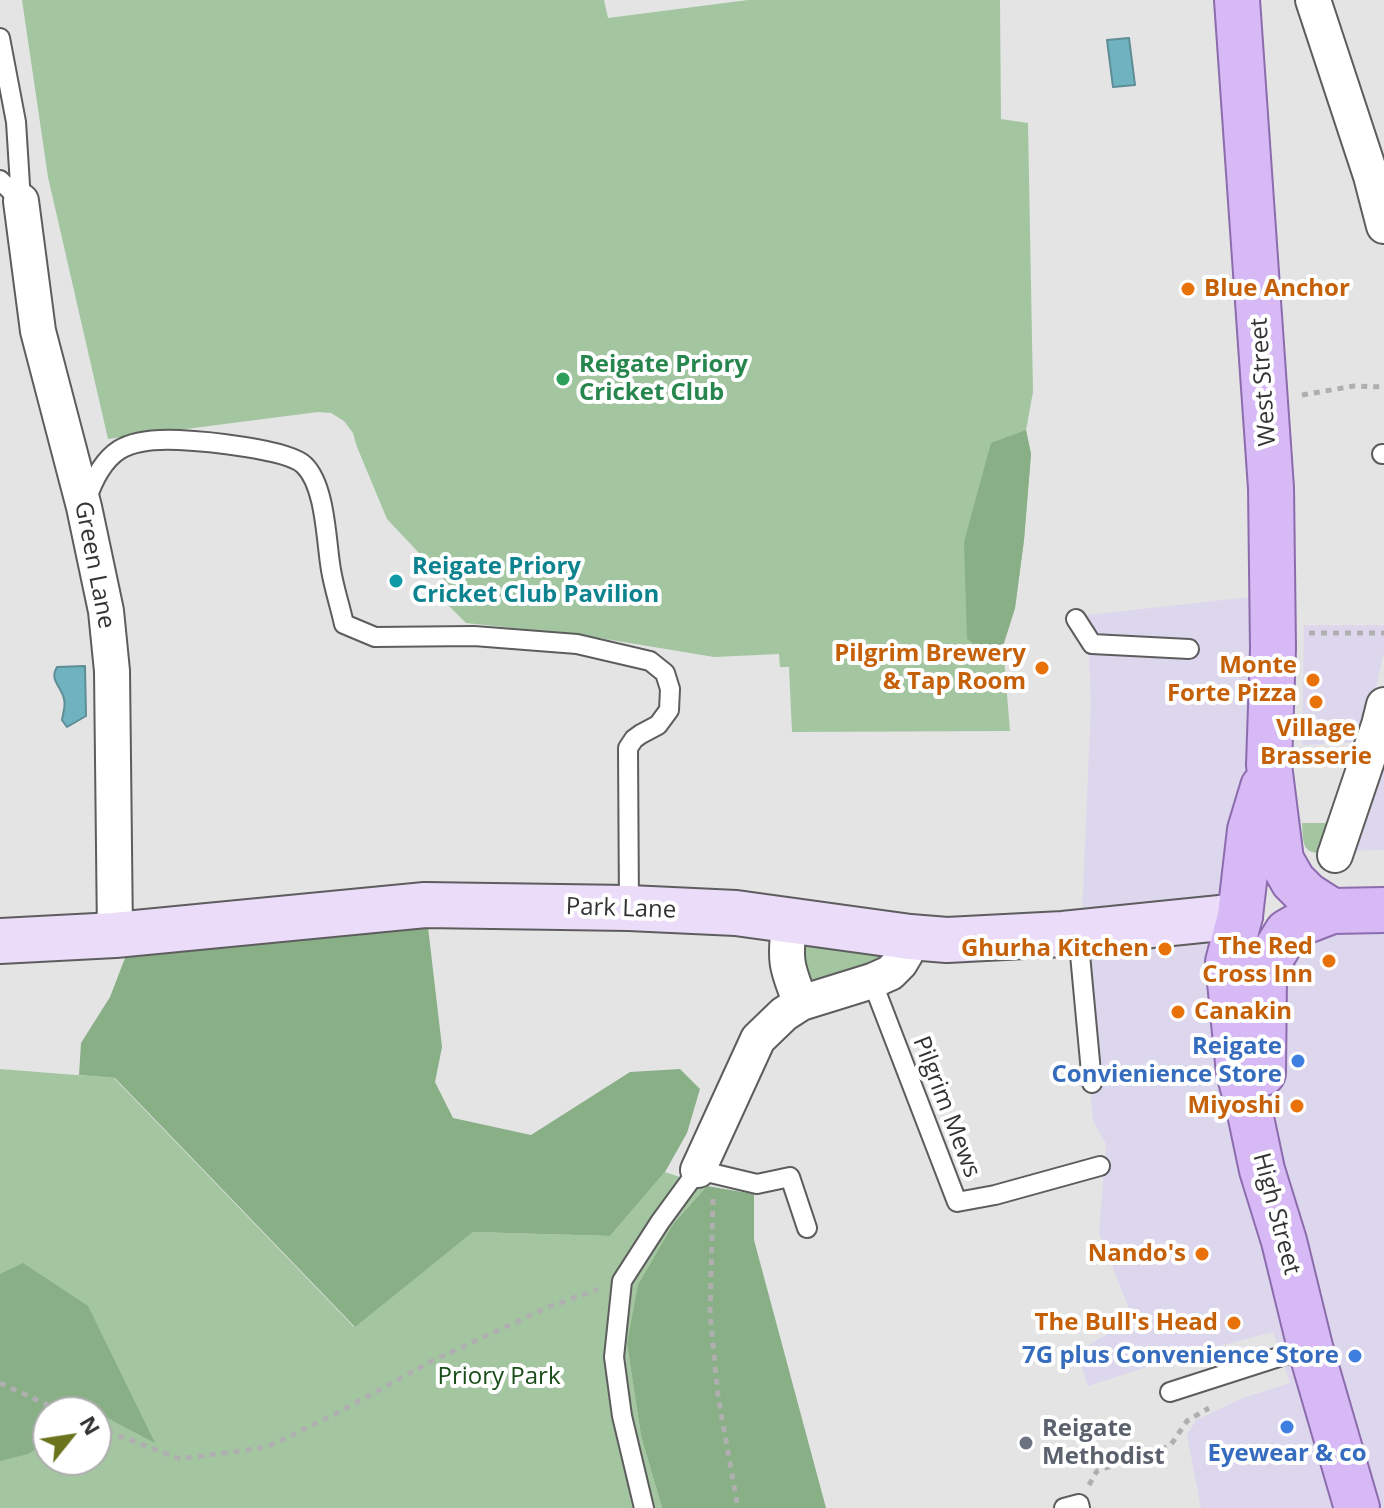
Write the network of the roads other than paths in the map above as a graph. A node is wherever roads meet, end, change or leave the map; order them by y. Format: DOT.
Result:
graph roads {
  1 [pos="1237,0"];
  2 [pos="1313,0"];
  3 [pos="0,38"];
  4 [pos="11,191"];
  5 [pos="1384,226"];
  6 [pos="84,507"];
  7 [pos="1076,619"];
  8 [pos="1189,649"];
  9 [pos="1384,705"];
  10 [pos="1269,765"];
  11 [pos="1335,855"];
  12 [pos="629,908"];
  13 [pos="1384,910"];
  14 [pos="1332,911"];
  15 [pos="1240,916"];
  16 [pos="790,919"];
  17 [pos="1197,921"];
  18 [pos="1078,933"];
  19 [pos="115,935"];
  20 [pos="910,937"];
  21 [pos="0,941"];
  22 [pos="1228,962"];
  23 [pos="872,981"];
  24 [pos="801,1003"];
  25 [pos="1092,1083"];
  26 [pos="1250,1113"];
  27 [pos="1100,1166"];
  28 [pos="706,1172"];
  29 [pos="807,1228"];
  30 [pos="1310,1347"];
  31 [pos="1170,1392"];
  32 [pos="644,1508"];
  33 [pos="1357,1508"];
  1 -- 10 [label="main road, West Street"];
  2 -- 5 [label="street"];
  3 -- 4 [label="lane"];
  4 -- 6 [label="street, Green Lane"];
  6 -- 12 [label="lane"];
  6 -- 19 [label="street, Green Lane"];
  7 -- 8 [label="lane"];
  9 -- 11 [label="street"];
  10 -- 14 [label="main road, West Street"];
  10 -- 15 [label="main road, West Street"];
  12 -- 16 [label="street, Park Lane"];
  12 -- 19 [label="street, Park Lane"];
  13 -- 14 [label="main road"];
  14 -- 26 [label="main road"];
  15 -- 17 [label="street, Park Lane"];
  15 -- 22 [label="main road, High Street"];
  16 -- 20 [label="street, Park Lane"];
  16 -- 24 [label="street"];
  17 -- 18 [label="street, Park Lane"];
  17 -- 22 [label="street"];
  18 -- 20 [label="street, Park Lane"];
  18 -- 25 [label="lane"];
  19 -- 21 [label="street, Park Lane"];
  20 -- 23 [label="street"];
  22 -- 26 [label="main road, High Street"];
  23 -- 24 [label="street"];
  23 -- 27 [label="lane, Pilgrim Mews"];
  24 -- 28 [label="street"];
  26 -- 30 [label="main road, High Street"];
  28 -- 29 [label="lane"];
  28 -- 32 [label="lane"];
  30 -- 31 [label="lane"];
  30 -- 33 [label="main road, High Street"];
}
